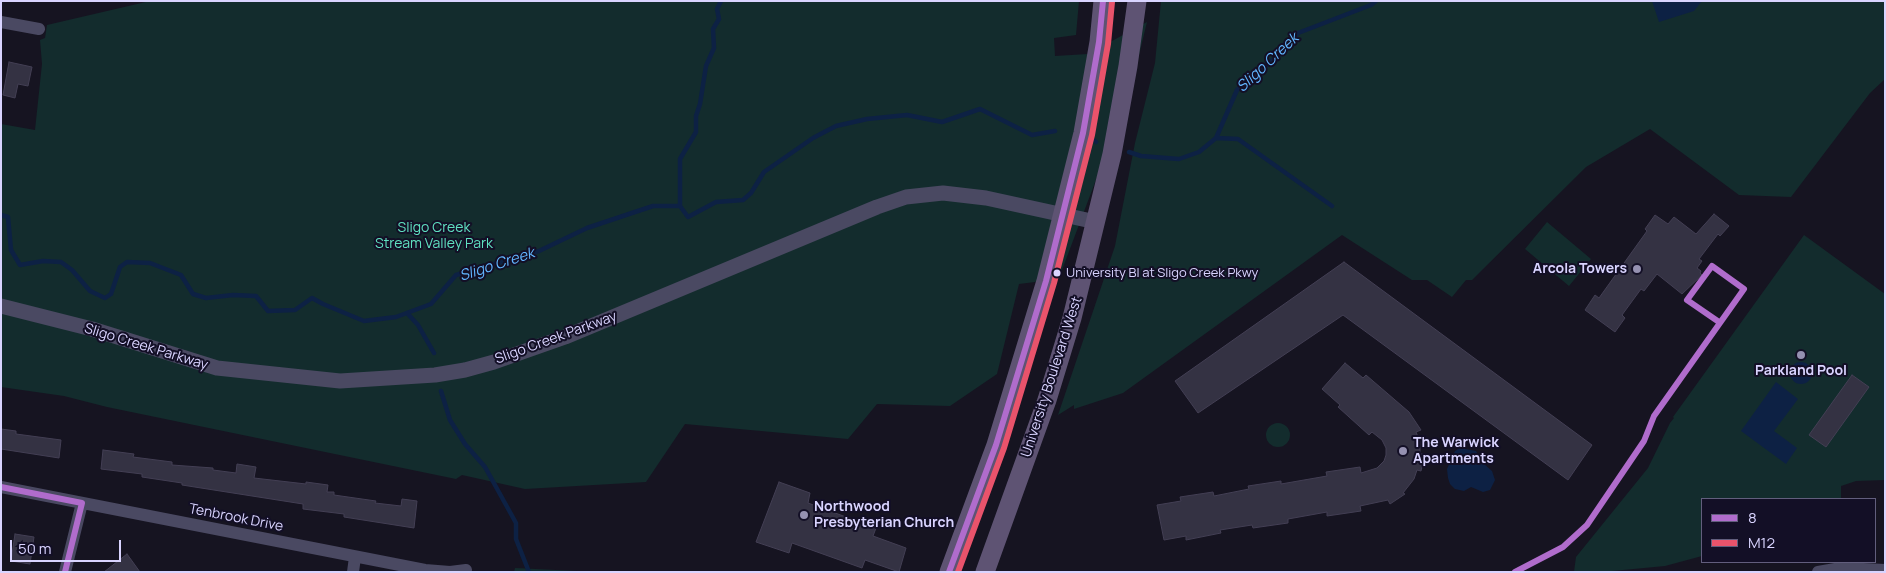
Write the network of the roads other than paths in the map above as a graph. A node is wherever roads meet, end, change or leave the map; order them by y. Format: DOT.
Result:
graph roads {
  1 [pos="1103,1"];
  2 [pos="1137,1"];
  3 [pos="1,22"];
  4 [pos="39,29"];
  5 [pos="1063,215"];
  6 [pos="1096,222"];
  7 [pos="1,306"];
  8 [pos="1,487"];
  9 [pos="82,503"];
  10 [pos="355,557"];
  11 [pos="466,570"];
  12 [pos="1885,570"];
  13 [pos="65,572"];
  14 [pos="353,572"];
  15 [pos="950,572"];
  16 [pos="985,572"];
  17 [pos="1818,572"];
  1 -- 5 [label="main road"];
  2 -- 6 [label="main road, University Boulevard West"];
  3 -- 4 [label="street"];
  5 -- 6 [label="street, Sligo Creek Parkway"];
  5 -- 7 [label="street, Sligo Creek Parkway"];
  5 -- 15 [label="main road"];
  6 -- 16 [label="main road, University Boulevard West"];
  8 -- 9 [label="street, Tenbrook Drive"];
  9 -- 10 [label="street, Tenbrook Drive"];
  9 -- 13 [label="street"];
  10 -- 11 [label="street, Tenbrook Drive"];
  10 -- 14 [label="street"];
  12 -- 17 [label="street"];
}
